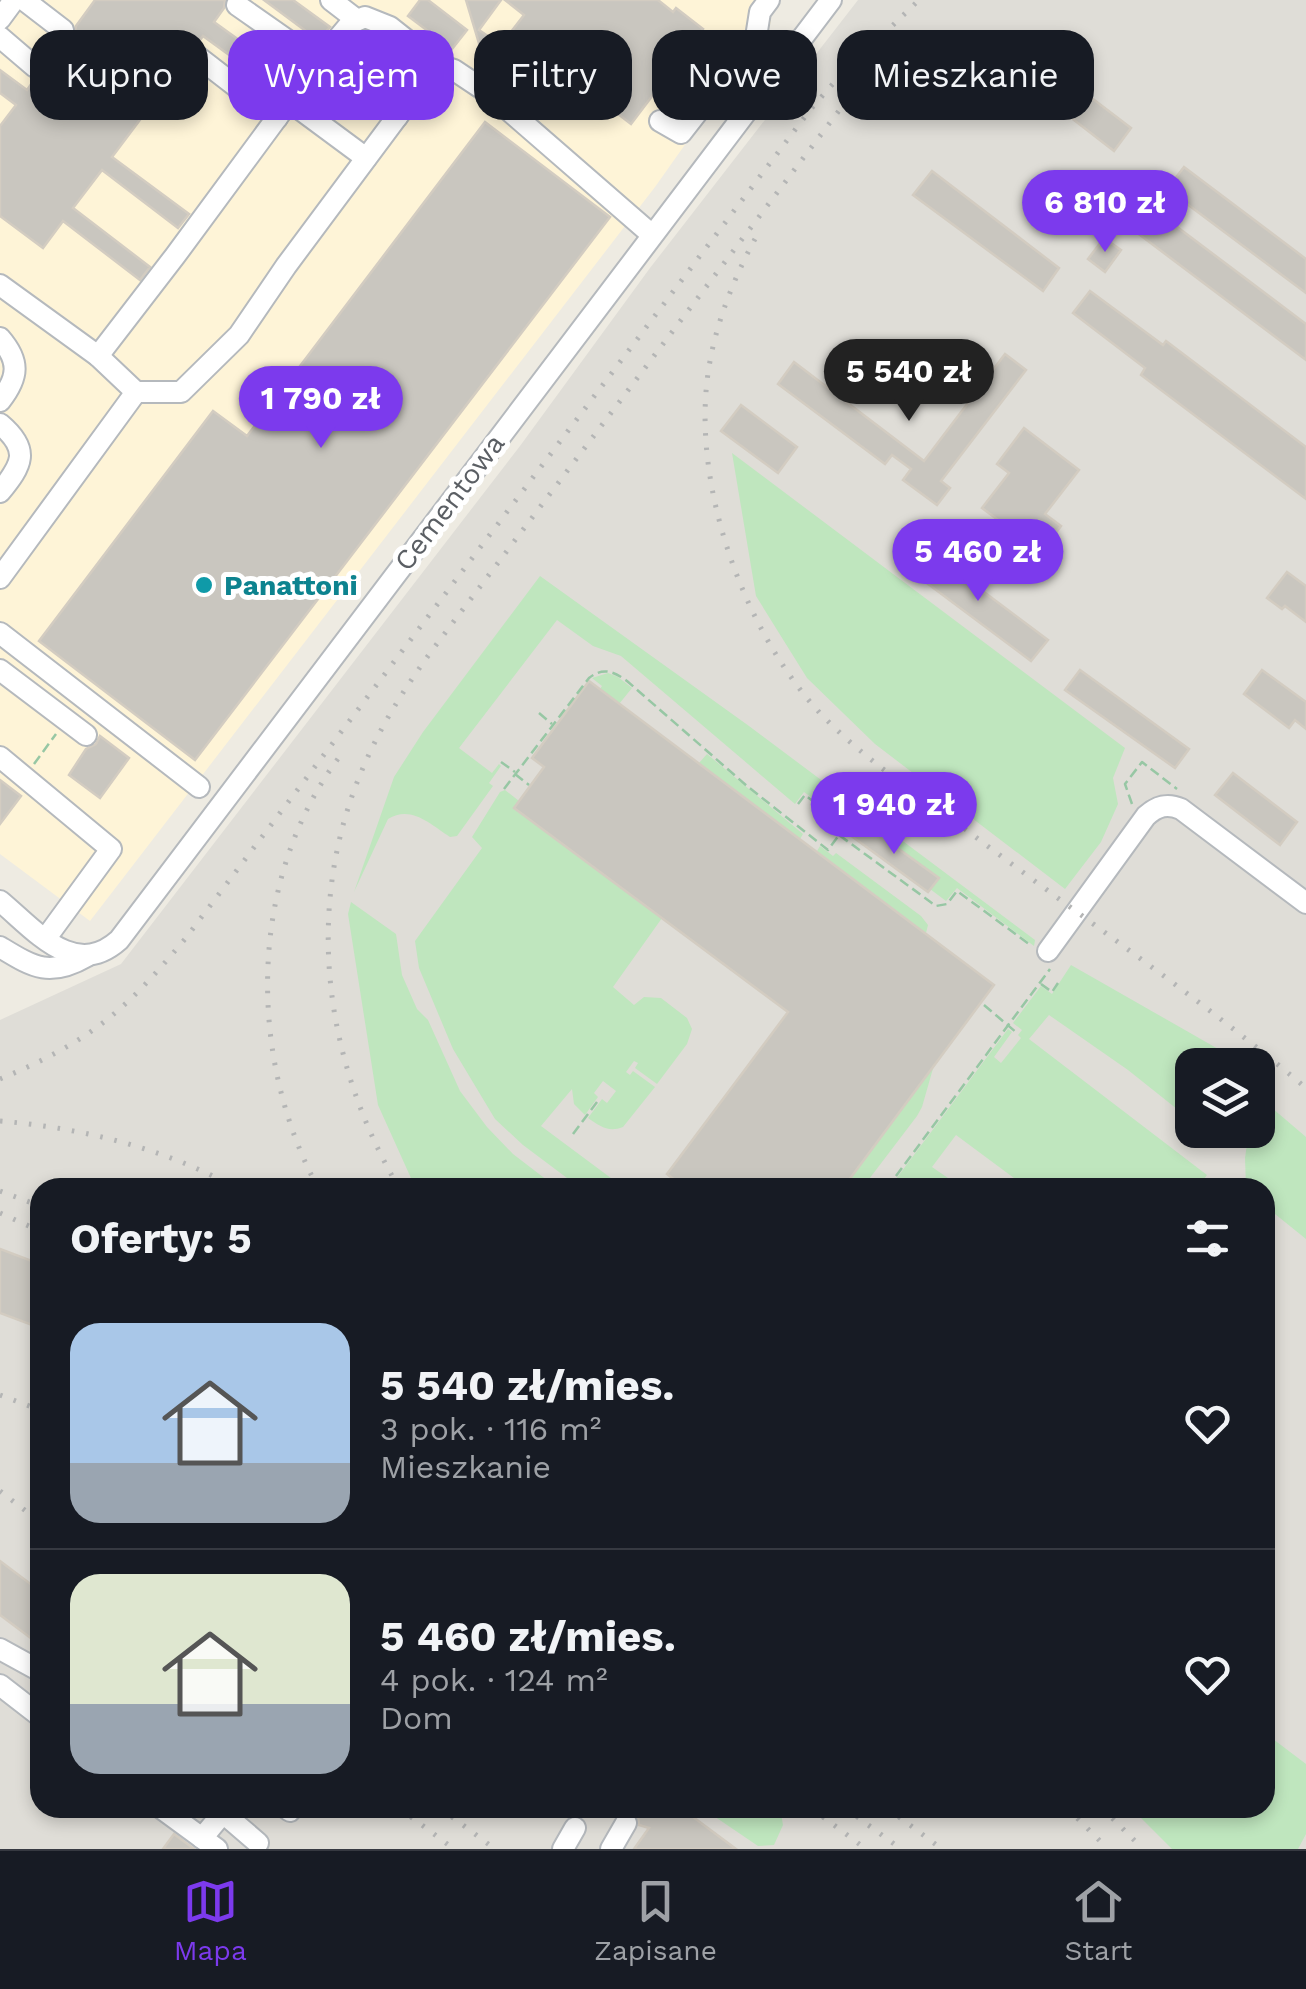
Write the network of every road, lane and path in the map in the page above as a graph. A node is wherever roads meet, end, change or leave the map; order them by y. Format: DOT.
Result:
graph roads {
  1 [pos="14,0"];
  2 [pos="24,0"];
  3 [pos="331,0"];
  4 [pos="769,0"];
  5 [pos="831,0"];
  6 [pos="237,5"];
  7 [pos="0,19"];
  8 [pos="357,20"];
  9 [pos="63,30"];
  10 [pos="273,30"];
  11 [pos="344,30"];
  12 [pos="395,30"];
  13 [pos="0,37"];
  14 [pos="30,62"];
  15 [pos="454,70"];
  16 [pos="275,120"];
  17 [pos="300,120"];
  18 [pos="395,120"];
  19 [pos="660,121"];
  20 [pos="366,158"];
  21 [pos="651,234"];
  22 [pos="0,285"];
  23 [pos="0,338"];
  24 [pos="98,356"];
  25 [pos="136,392"];
  26 [pos="0,400"];
  27 [pos="0,424"];
  28 [pos="0,492"];
  29 [pos="0,578"];
  30 [pos="0,634"];
  31 [pos="0,670"];
  32 [pos="539,713"];
  33 [pos="66,721"];
  34 [pos="553,725"];
  35 [pos="86,736"];
  36 [pos="0,757"];
  37 [pos="501,762"];
  38 [pos="515,774"];
  39 [pos="24,777"];
  40 [pos="529,785"];
  41 [pos="199,787"];
  42 [pos="504,789"];
  43 [pos="798,804"];
  44 [pos="839,835"];
  45 [pos="0,901"];
  46 [pos="1306,903"];
  47 [pos="46,938"];
  48 [pos="0,947"];
  49 [pos="1041,950"];
  50 [pos="86,956"];
  51 [pos="1040,983"];
  52 [pos="1058,983"];
  53 [pos="984,1005"];
  54 [pos="1018,1033"];
  55 [pos="600,1098"];
  56 [pos="573,1134"];
  57 [pos="0,1649"];
  58 [pos="30,1666"];
  59 [pos="0,1684"];
  60 [pos="30,1708"];
  61 [pos="175,1818"];
  62 [pos="221,1818"];
  63 [pos="233,1818"];
  64 [pos="626,1823"];
  65 [pos="575,1828"];
  66 [pos="258,1842"];
  67 [pos="210,1844"];
  68 [pos="563,1849"];
  69 [pos="611,1849"];
  1 -- 7 [label="lane"];
  2 -- 9 [label="lane"];
  3 -- 8 [label="lane"];
  4 -- 19 [label="lane"];
  5 -- 21 [label="lane, Cementowa"];
  6 -- 10 [label="lane"];
  8 -- 11 [label="lane"];
  8 -- 12 [label="lane"];
  13 -- 14 [label="lane"];
  15 -- 21 [label="lane"];
  16 -- 24 [label="lane"];
  17 -- 20 [label="lane"];
  18 -- 20 [label="lane"];
  20 -- 25 [label="lane"];
  21 -- 50 [label="lane, Cementowa"];
  22 -- 24 [label="lane"];
  23 -- 26 [label="lane"];
  24 -- 25 [label="lane"];
  25 -- 29 [label="lane"];
  27 -- 28 [label="lane"];
  30 -- 41 [label="lane"];
  31 -- 33 [label="lane"];
  32 -- 34 [label="path"];
  33 -- 35 [label="lane"];
  33 -- 39 [label="path"];
  34 -- 38 [label="path"];
  34 -- 44 [label="path"];
  36 -- 39 [label="lane"];
  37 -- 38 [label="path"];
  38 -- 40 [label="path"];
  38 -- 42 [label="path"];
  39 -- 47 [label="lane"];
  43 -- 44 [label="path"];
  44 -- 49 [label="path"];
  45 -- 47 [label="lane"];
  46 -- 49 [label="lane"];
  47 -- 50 [label="lane"];
  48 -- 50 [label="lane, Cementowa"];
  51 -- 52 [label="path"];
  53 -- 54 [label="path"];
  55 -- 56 [label="path"];
  57 -- 58 [label="lane"];
  59 -- 60 [label="lane"];
  61 -- 67 [label="lane"];
  62 -- 67 [label="lane"];
  63 -- 66 [label="lane"];
  64 -- 69 [label="lane"];
  65 -- 68 [label="lane"];
}
